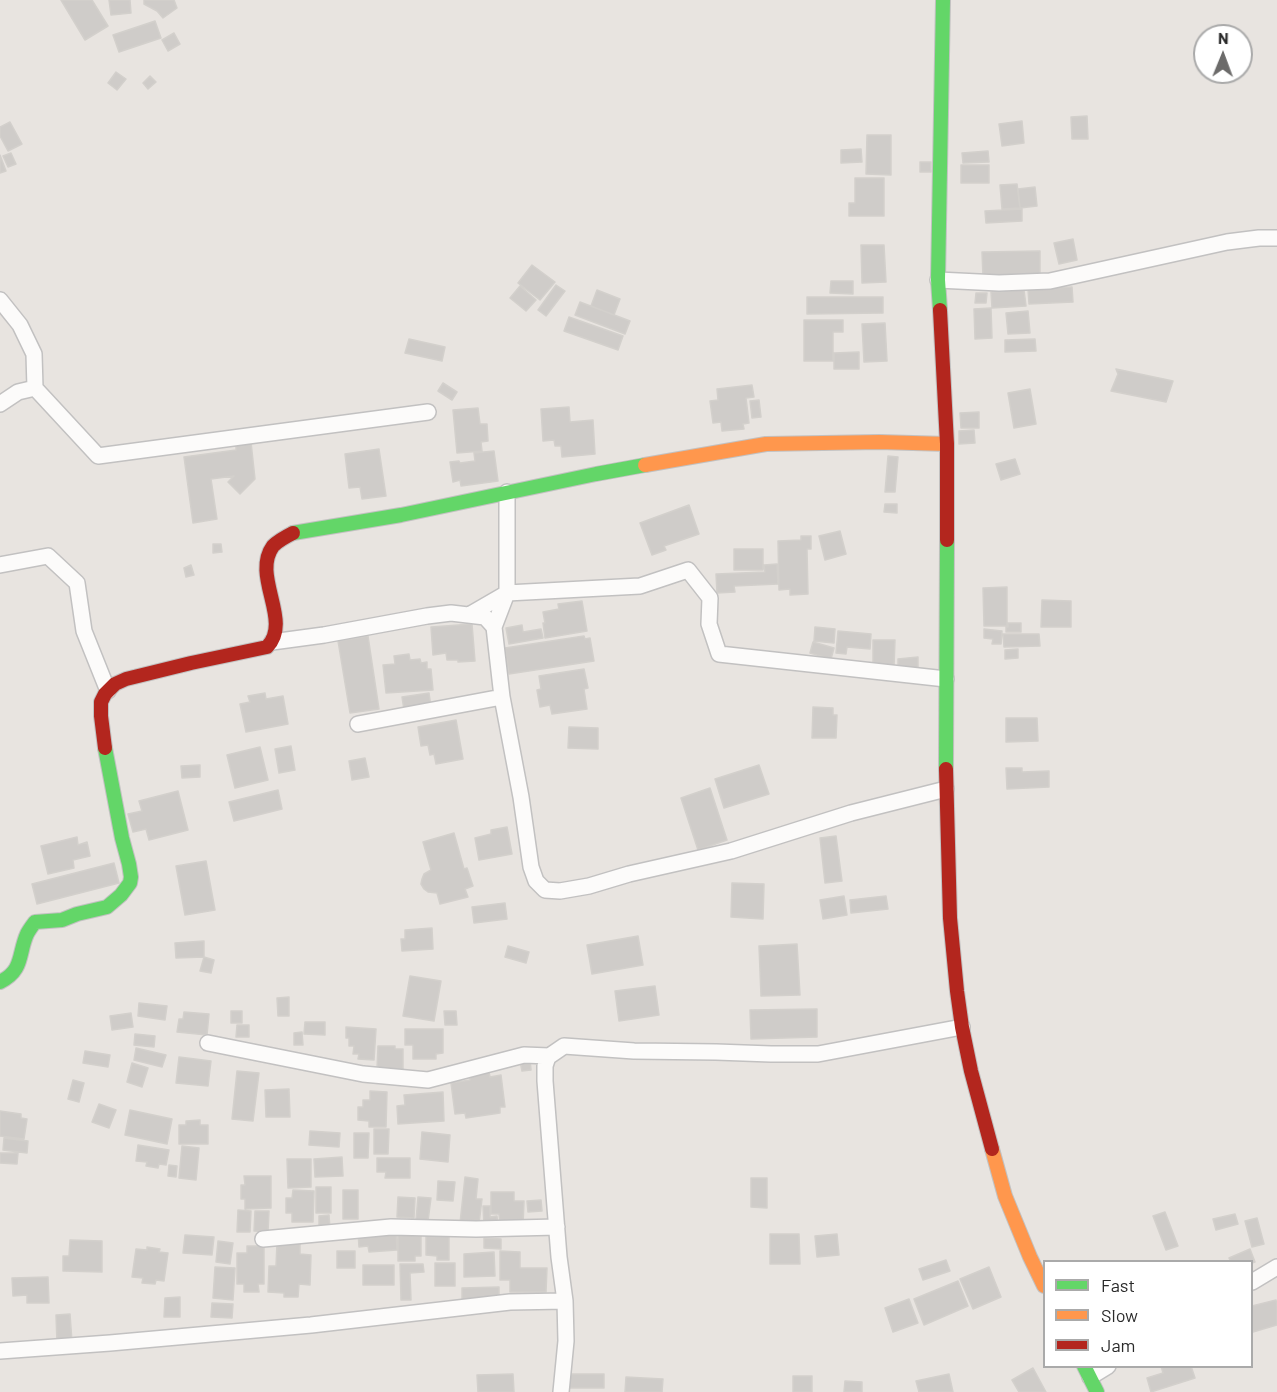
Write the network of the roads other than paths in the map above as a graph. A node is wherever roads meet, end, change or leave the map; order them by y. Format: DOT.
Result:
graph roads {
  1 [pos="943,0"];
  2 [pos="1277,238"];
  3 [pos="938,280"];
  4 [pos="0,300"];
  5 [pos="35,388"];
  6 [pos="0,404"];
  7 [pos="428,412"];
  8 [pos="947,444"];
  9 [pos="507,492"];
  10 [pos="0,565"];
  11 [pos="507,593"];
  12 [pos="469,615"];
  13 [pos="494,627"];
  14 [pos="272,642"];
  15 [pos="946,679"];
  16 [pos="108,691"];
  17 [pos="502,697"];
  18 [pos="358,724"];
  19 [pos="946,789"];
  20 [pos="3,981"];
  21 [pos="0,997"];
  22 [pos="962,1027"];
  23 [pos="208,1042"];
  24 [pos="549,1056"];
  25 [pos="557,1227"];
  26 [pos="263,1239"];
  27 [pos="1277,1267"];
  28 [pos="1253,1281"];
  29 [pos="1043,1284"];
  30 [pos="565,1301"];
  31 [pos="0,1351"];
  32 [pos="1087,1372"];
  33 [pos="561,1392"];
  34 [pos="1097,1392"];
  1 -- 3 [label="street"];
  2 -- 3 [label="street"];
  3 -- 8 [label="street"];
  4 -- 5 [label="street"];
  5 -- 6 [label="street"];
  5 -- 7 [label="street"];
  8 -- 9 [label="street"];
  8 -- 15 [label="street"];
  9 -- 11 [label="street"];
  9 -- 14 [label="street"];
  10 -- 16 [label="street"];
  11 -- 12 [label="street"];
  11 -- 13 [label="street"];
  11 -- 15 [label="street"];
  12 -- 13 [label="street"];
  12 -- 14 [label="street"];
  13 -- 17 [label="street"];
  14 -- 16 [label="street"];
  15 -- 19 [label="street"];
  16 -- 20 [label="street"];
  17 -- 18 [label="street"];
  17 -- 19 [label="street"];
  19 -- 22 [label="street"];
  20 -- 21 [label="street"];
  22 -- 24 [label="street"];
  22 -- 29 [label="street"];
  23 -- 24 [label="street"];
  24 -- 25 [label="street"];
  25 -- 26 [label="street"];
  25 -- 30 [label="street"];
  27 -- 28 [label="street"];
  30 -- 31 [label="street"];
  30 -- 33 [label="street"];
  32 -- 34 [label="street"];
}
